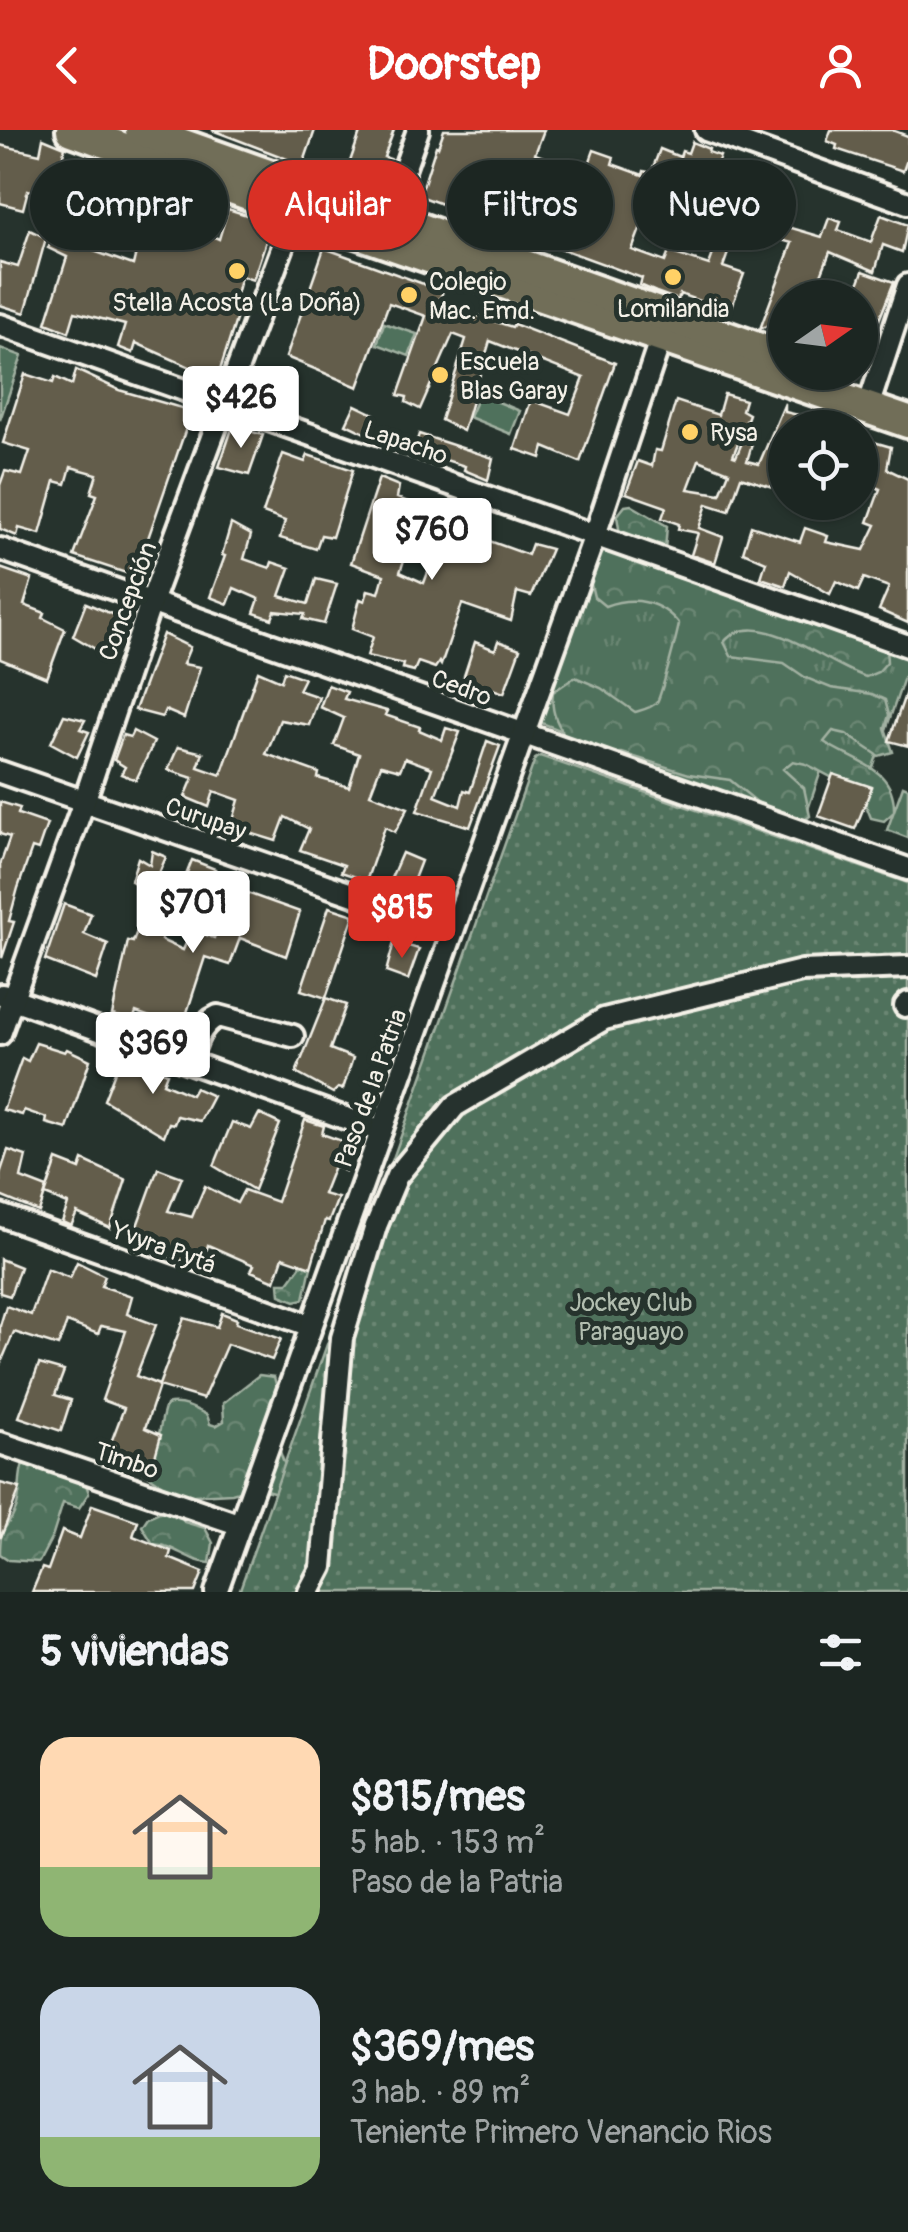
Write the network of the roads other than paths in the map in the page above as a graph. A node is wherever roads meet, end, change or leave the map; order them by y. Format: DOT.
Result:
graph roads {
  1 [pos="72,130"];
  2 [pos="141,130"];
  3 [pos="418,130"];
  4 [pos="706,130"];
  5 [pos="408,160"];
  6 [pos="248,176"];
  7 [pos="248,183"];
  8 [pos="908,203"];
  9 [pos="427,243"];
  10 [pos="282,250"];
  11 [pos="908,285"];
  12 [pos="0,325"];
  13 [pos="664,327"];
  14 [pos="768,354"];
  15 [pos="858,390"];
  16 [pos="872,398"];
  17 [pos="908,402"];
  18 [pos="226,404"];
  19 [pos="908,422"];
  20 [pos="595,535"];
  21 [pos="0,549"];
  22 [pos="152,602"];
  23 [pos="908,646"];
  24 [pos="522,735"];
  25 [pos="0,772"];
  26 [pos="84,802"];
  27 [pos="908,869"];
  28 [pos="452,929"];
  29 [pos="908,968"];
  30 [pos="6,996"];
  31 [pos="0,1034"];
  32 [pos="293,1036"];
  33 [pos="190,1062"];
  34 [pos="381,1131"];
  35 [pos="0,1215"];
  36 [pos="311,1326"];
  37 [pos="0,1443"];
  38 [pos="238,1524"];
  39 [pos="216,1592"];
  40 [pos="309,1592"];
  1 -- 7 [label="highway"];
  2 -- 6 [label="highway"];
  3 -- 5 [label="street"];
  4 -- 8 [label="street"];
  9 -- 13 [label="highway"];
  10 -- 18 [label="street, Concepción"];
  11 -- 16 [label="street"];
  12 -- 18 [label="street, Lapacho"];
  13 -- 14 [label="highway"];
  13 -- 16 [label="highway"];
  13 -- 20 [label="street, Paso de la Patria"];
  15 -- 16 [label="highway"];
  16 -- 17 [label="highway"];
  16 -- 19 [label="highway"];
  18 -- 20 [label="street, Lapacho"];
  18 -- 22 [label="street, Concepción"];
  20 -- 23 [label="street, Lapacho"];
  20 -- 24 [label="street, Paso de la Patria"];
  21 -- 22 [label="street, Cedro"];
  22 -- 24 [label="street, Cedro"];
  22 -- 26 [label="street, Concepción"];
  24 -- 27 [label="street, Cedro"];
  24 -- 28 [label="street, Paso de la Patria"];
  25 -- 26 [label="street, Curupay"];
  26 -- 28 [label="street, Curupay"];
  26 -- 30 [label="street, Concepción"];
  28 -- 34 [label="street, Paso de la Patria"];
  29 -- 40 [label="street"];
  30 -- 31 [label="street, Concepción"];
  30 -- 33 [label="street"];
  32 -- 33 [label="street"];
  33 -- 34 [label="street"];
  34 -- 36 [label="street, Paso de la Patria"];
  35 -- 36 [label="street, Yvyra Pytá"];
  36 -- 38 [label="street, Paso de la Patria"];
  37 -- 38 [label="street, Timbo"];
  38 -- 39 [label="street, Paso de la Patria"];
}
